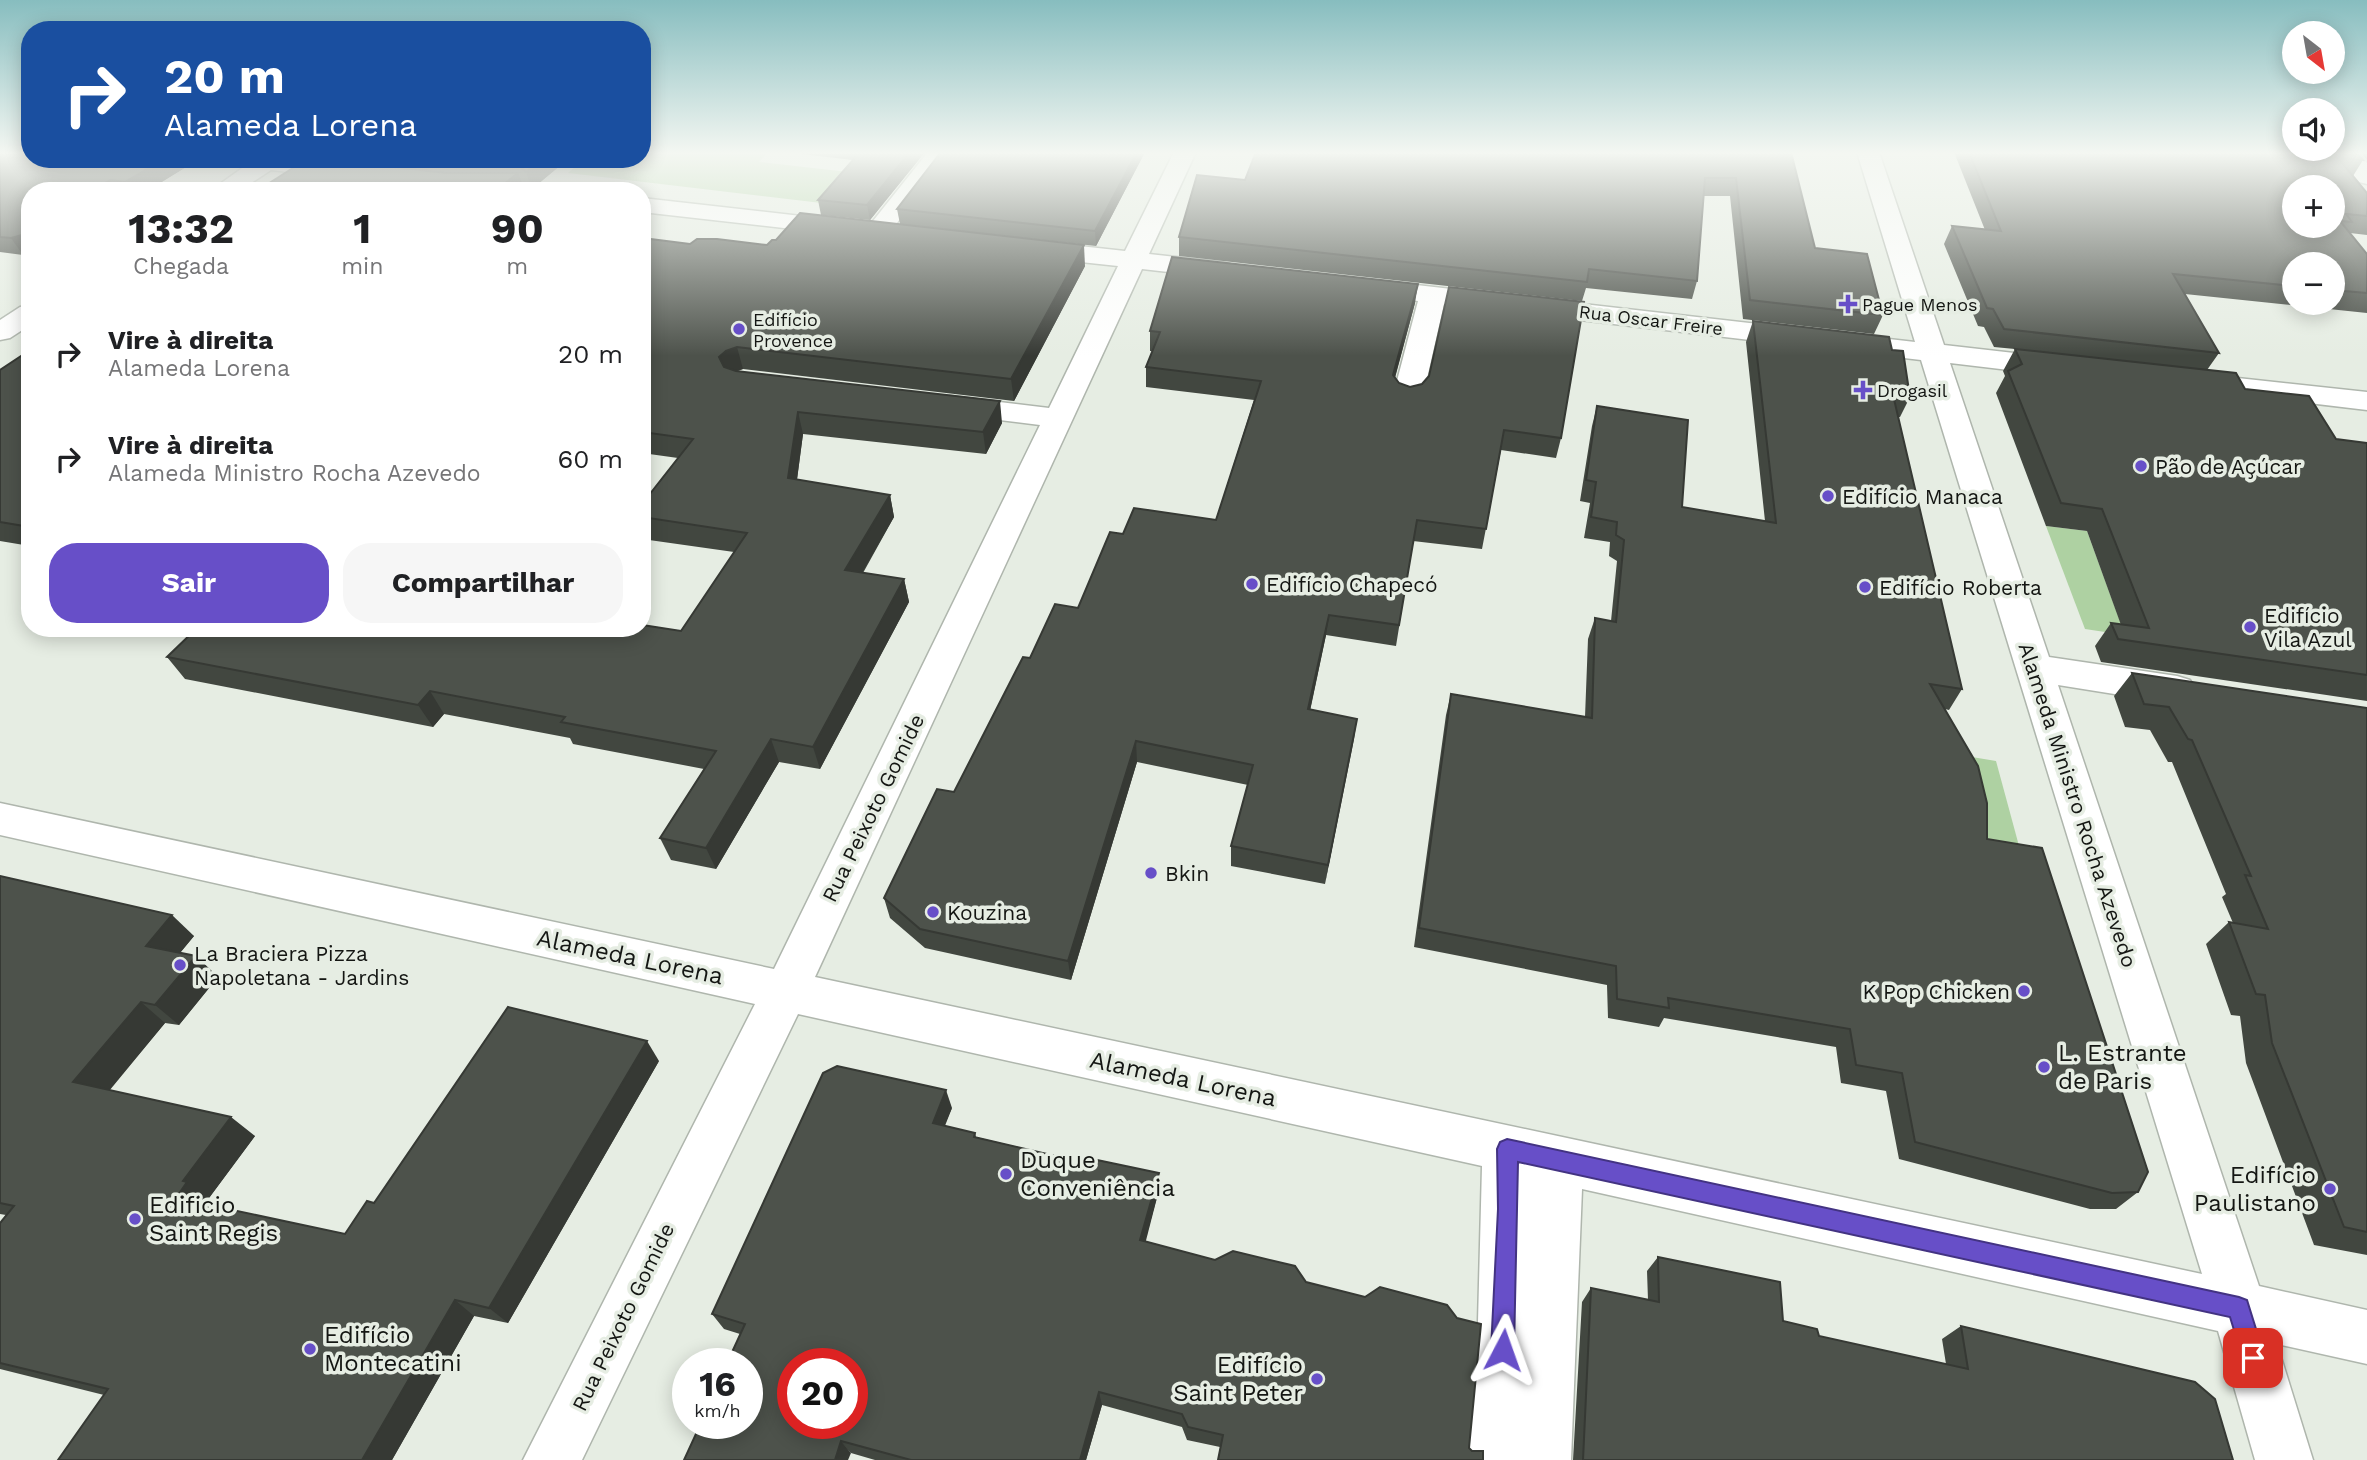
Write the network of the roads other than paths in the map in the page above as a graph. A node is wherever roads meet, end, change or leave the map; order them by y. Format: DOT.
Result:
graph roads {
  1 [pos="779,220"];
  2 [pos="887,220"];
  3 [pos="1153,220"];
  4 [pos="1890,220"];
  5 [pos="878,231"];
  6 [pos="905,234"];
  7 [pos="1012,247"];
  8 [pos="1134,260"];
  9 [pos="1242,273"];
  10 [pos="1337,284"];
  11 [pos="1433,295"];
  12 [pos="0,302"];
  13 [pos="21,305"];
  14 [pos="21,319"];
  15 [pos="1,331"];
  16 [pos="21,333"];
  17 [pos="1934,353"];
  18 [pos="2089,370"];
  19 [pos="2172,379"];
  20 [pos="1408,396"];
  21 [pos="2367,401"];
  22 [pos="923,402"];
  23 [pos="1059,418"];
  24 [pos="2034,668"];
  25 [pos="2215,696"];
  26 [pos="0,819"];
  27 [pos="785,991"];
  28 [pos="1507,1149"];
  29 [pos="1558,1161"];
  30 [pos="2239,1308"];
  31 [pos="2367,1337"];
  32 [pos="552,1460"];
  33 [pos="1493,1460"];
  34 [pos="1542,1460"];
  35 [pos="2284,1460"];
  1 -- 5 [label="street"];
  2 -- 5 [label="street"];
  3 -- 8 [label="street, Rua Peixoto Gomide"];
  4 -- 17 [label="street, Alameda Ministro Rocha Azevedo"];
  5 -- 6 [label="street"];
  7 -- 8 [label="street"];
  8 -- 9 [label="street"];
  8 -- 23 [label="street, Rua Peixoto Gomide"];
  10 -- 11 [label="street, Rua Oscar Freire"];
  11 -- 17 [label="street, Rua Oscar Freire"];
  11 -- 20 [label="street"];
  12 -- 13 [label="street"];
  14 -- 15 [label="street"];
  15 -- 16 [label="street"];
  17 -- 18 [label="street, Rua Oscar Freire"];
  17 -- 24 [label="street, Alameda Ministro Rocha Azevedo"];
  19 -- 21 [label="street"];
  22 -- 23 [label="street"];
  23 -- 27 [label="street, Rua Peixoto Gomide"];
  24 -- 25 [label="street"];
  24 -- 30 [label="street, Alameda Ministro Rocha Azevedo"];
  26 -- 27 [label="street, Alameda Lorena"];
  27 -- 28 [label="street, Alameda Lorena"];
  27 -- 32 [label="street, Rua Peixoto Gomide"];
  28 -- 29 [label="street, Alameda Lorena"];
  28 -- 33 [label="street"];
  29 -- 30 [label="street, Alameda Lorena"];
  29 -- 34 [label="street"];
  30 -- 31 [label="street, Alameda Lorena"];
  30 -- 35 [label="street, Alameda Ministro Rocha Azevedo"];
}
